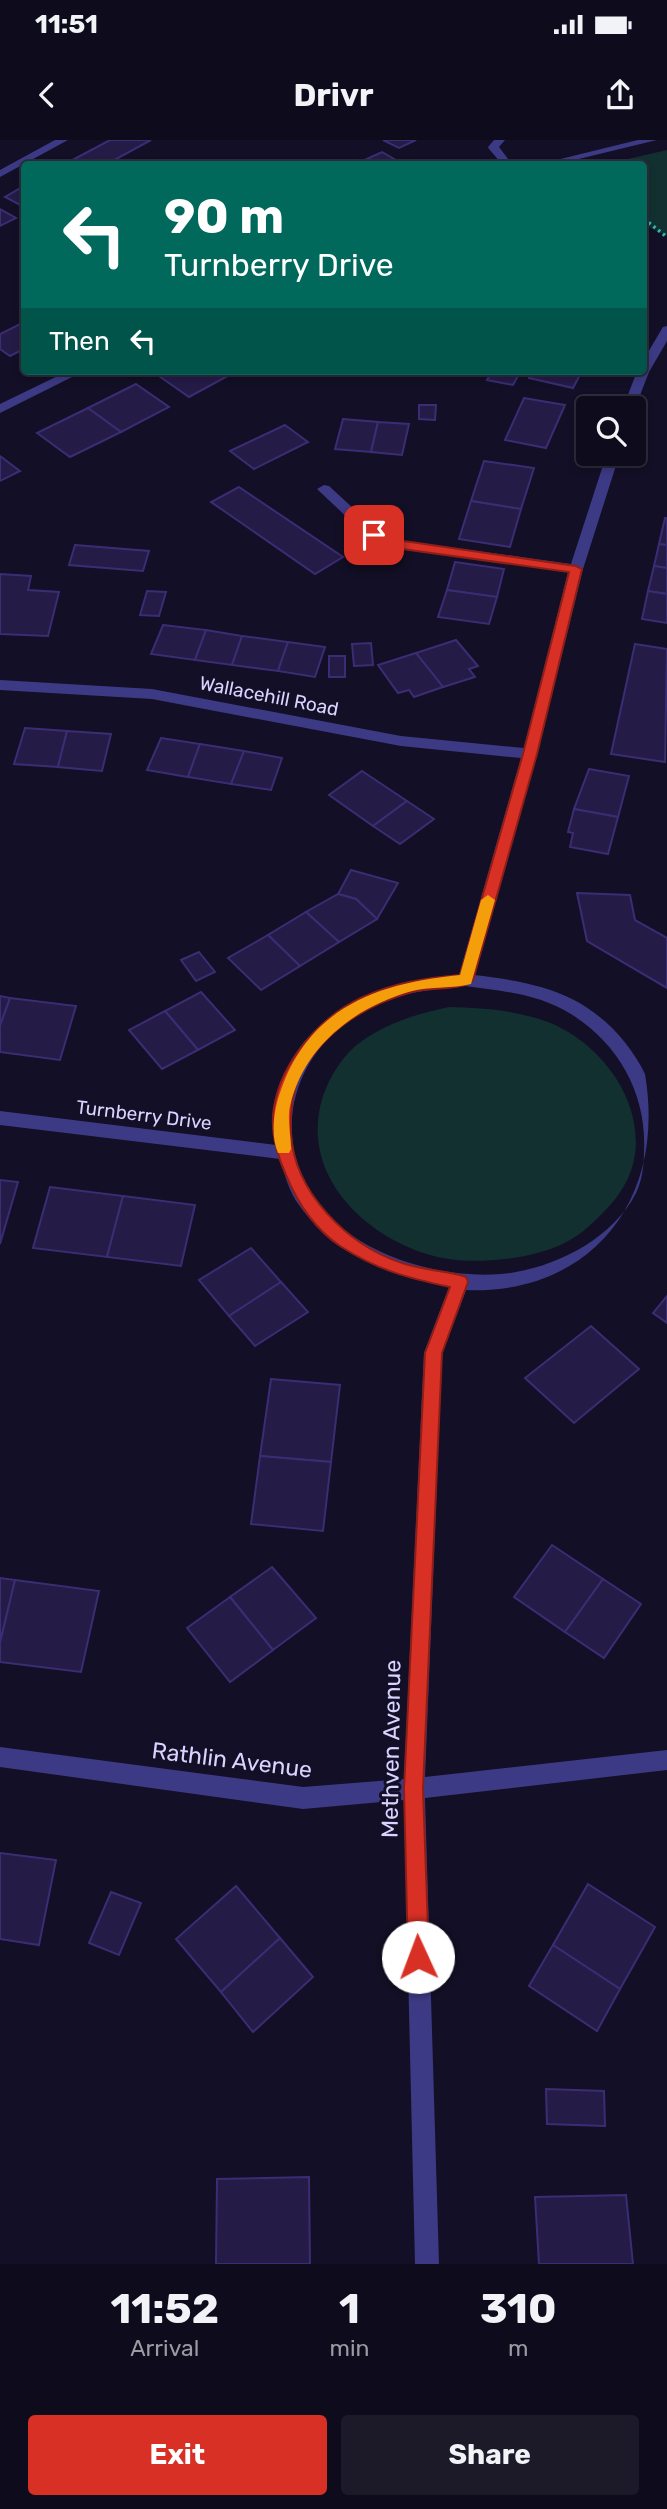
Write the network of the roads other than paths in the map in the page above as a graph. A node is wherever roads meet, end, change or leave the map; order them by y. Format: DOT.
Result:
graph roads {
  1 [pos="62,140"];
  2 [pos="500,140"];
  3 [pos="652,140"];
  4 [pos="24,161"];
  5 [pos="505,161"];
  6 [pos="559,161"];
  7 [pos="21,162"];
  8 [pos="0,174"];
  9 [pos="667,330"];
  10 [pos="663,346"];
  11 [pos="647,366"];
  12 [pos="70,375"];
  13 [pos="642,375"];
  14 [pos="634,396"];
  15 [pos="0,409"];
  16 [pos="610,466"];
  17 [pos="324,489"];
  18 [pos="576,569"];
  19 [pos="0,685"];
  20 [pos="530,754"];
  21 [pos="466,980"];
  22 [pos="0,1118"];
  23 [pos="284,1153"];
  24 [pos="460,1282"];
  25 [pos="0,1757"];
  26 [pos="667,1760"];
  27 [pos="414,1789"];
  28 [pos="427,2264"];
  1 -- 4 [label="street"];
  2 -- 5 [label="street"];
  3 -- 6 [label="street"];
  7 -- 8 [label="street"];
  9 -- 10 [label="street"];
  10 -- 11 [label="street"];
  12 -- 15 [label="street"];
  13 -- 14 [label="street"];
  16 -- 18 [label="street"];
  17 -- 18 [label="street"];
  18 -- 20 [label="street"];
  19 -- 20 [label="street, Wallacehill Road"];
  20 -- 21 [label="street"];
  21 -- 23 [label="street"];
  21 -- 24 [label="street"];
  22 -- 23 [label="street, Turnberry Drive"];
  23 -- 24 [label="street"];
  24 -- 27 [label="street, Methven Avenue"];
  25 -- 27 [label="street, Rathlin Avenue"];
  26 -- 27 [label="street, Rathlin Avenue"];
  27 -- 28 [label="street, Methven Avenue"];
}
